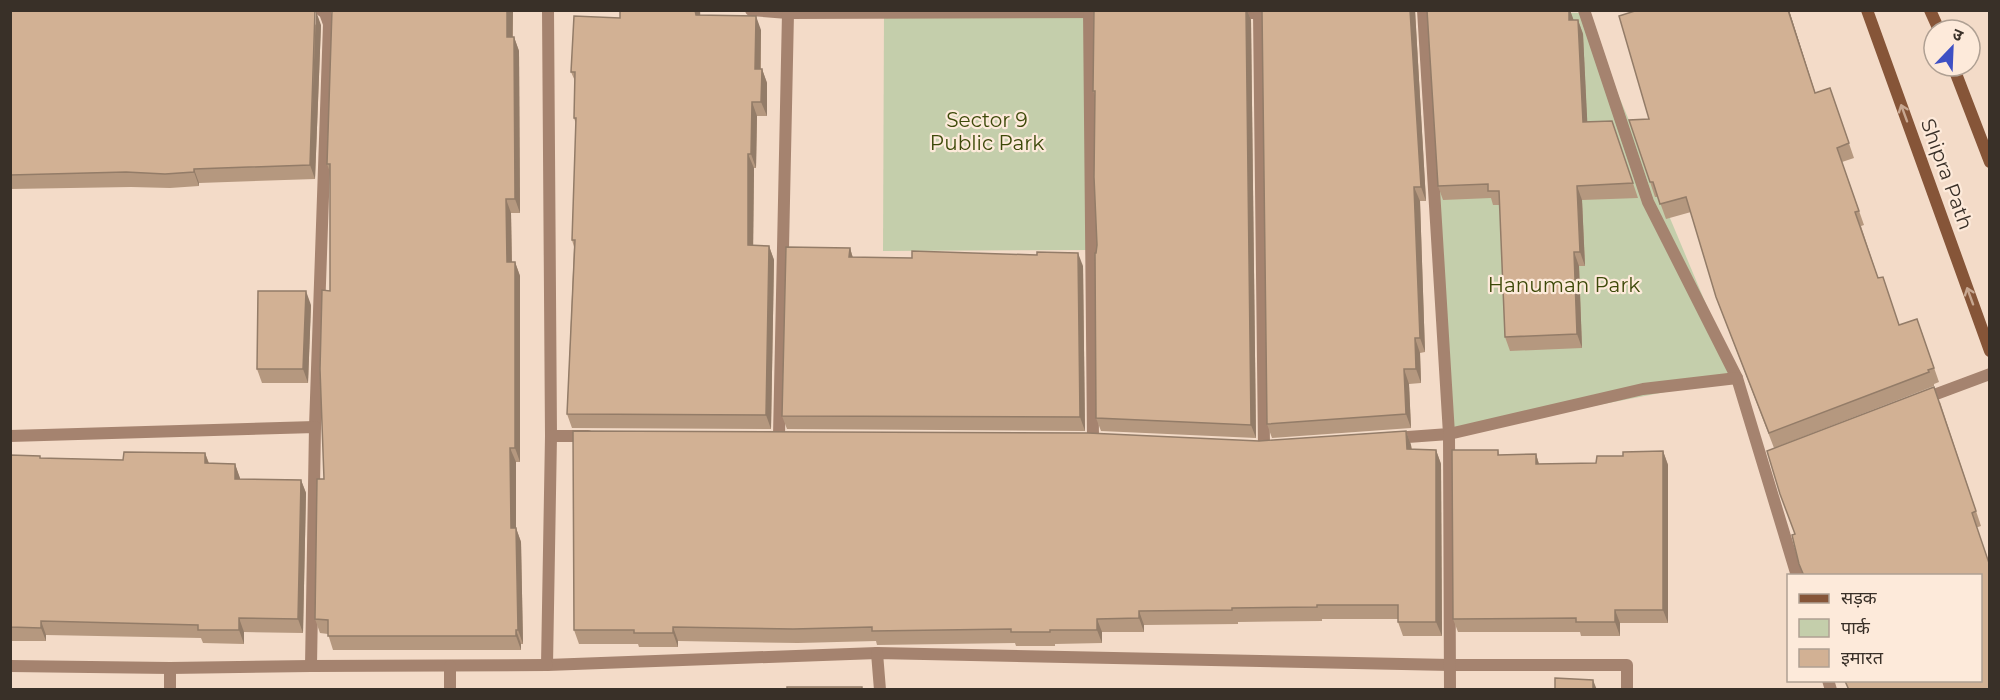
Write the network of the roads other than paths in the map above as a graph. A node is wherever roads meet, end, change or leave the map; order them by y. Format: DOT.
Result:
graph roads {
  1 [pos="321,10"];
  2 [pos="548,10"];
  3 [pos="751,10"];
  4 [pos="1423,10"];
  5 [pos="1867,10"];
  6 [pos="1089,11"];
  7 [pos="1122,12"];
  8 [pos="1292,12"];
  9 [pos="1580,12"];
  10 [pos="1225,13"];
  11 [pos="1258,13"];
  12 [pos="788,14"];
  13 [pos="1958,78"];
  14 [pos="1989,162"];
  15 [pos="1989,351"];
  16 [pos="1989,374"];
  17 [pos="1737,378"];
  18 [pos="1912,404"];
  19 [pos="315,427"];
  20 [pos="1449,434"];
  21 [pos="10,436"];
  22 [pos="551,436"];
  23 [pos="596,436"];
  24 [pos="779,436"];
  25 [pos="1093,439"];
  26 [pos="1380,439"];
  27 [pos="1264,446"];
  28 [pos="1796,574"];
  29 [pos="877,653"];
  30 [pos="547,665"];
  31 [pos="1450,665"];
  32 [pos="10,666"];
  33 [pos="311,666"];
  34 [pos="450,666"];
  35 [pos="170,668"];
  36 [pos="170,690"];
  37 [pos="450,690"];
  38 [pos="880,690"];
  39 [pos="1450,690"];
  40 [pos="1627,690"];
  1 -- 19 [label="street"];
  2 -- 22 [label="street"];
  3 -- 12 [label="street"];
  4 -- 20 [label="street"];
  15 -- 5 [label="street, Shipra Path, one-way"];
  6 -- 7 [label="street"];
  6 -- 12 [label="street"];
  6 -- 25 [label="street"];
  8 -- 11 [label="street"];
  9 -- 17 [label="street"];
  10 -- 11 [label="street"];
  11 -- 27 [label="street"];
  12 -- 24 [label="street"];
  13 -- 14 [label="street"];
  16 -- 18 [label="street"];
  17 -- 20 [label="street"];
  17 -- 28 [label="street"];
  19 -- 21 [label="street"];
  19 -- 33 [label="street"];
  20 -- 26 [label="street"];
  20 -- 31 [label="street"];
  22 -- 23 [label="street"];
  22 -- 30 [label="street"];
  29 -- 30 [label="street"];
  29 -- 31 [label="street"];
  29 -- 38 [label="street"];
  30 -- 34 [label="street"];
  31 -- 39 [label="street"];
  31 -- 40 [label="street"];
  32 -- 35 [label="street"];
  33 -- 34 [label="street"];
  33 -- 35 [label="street"];
  34 -- 37 [label="street"];
  35 -- 36 [label="street"];
}
